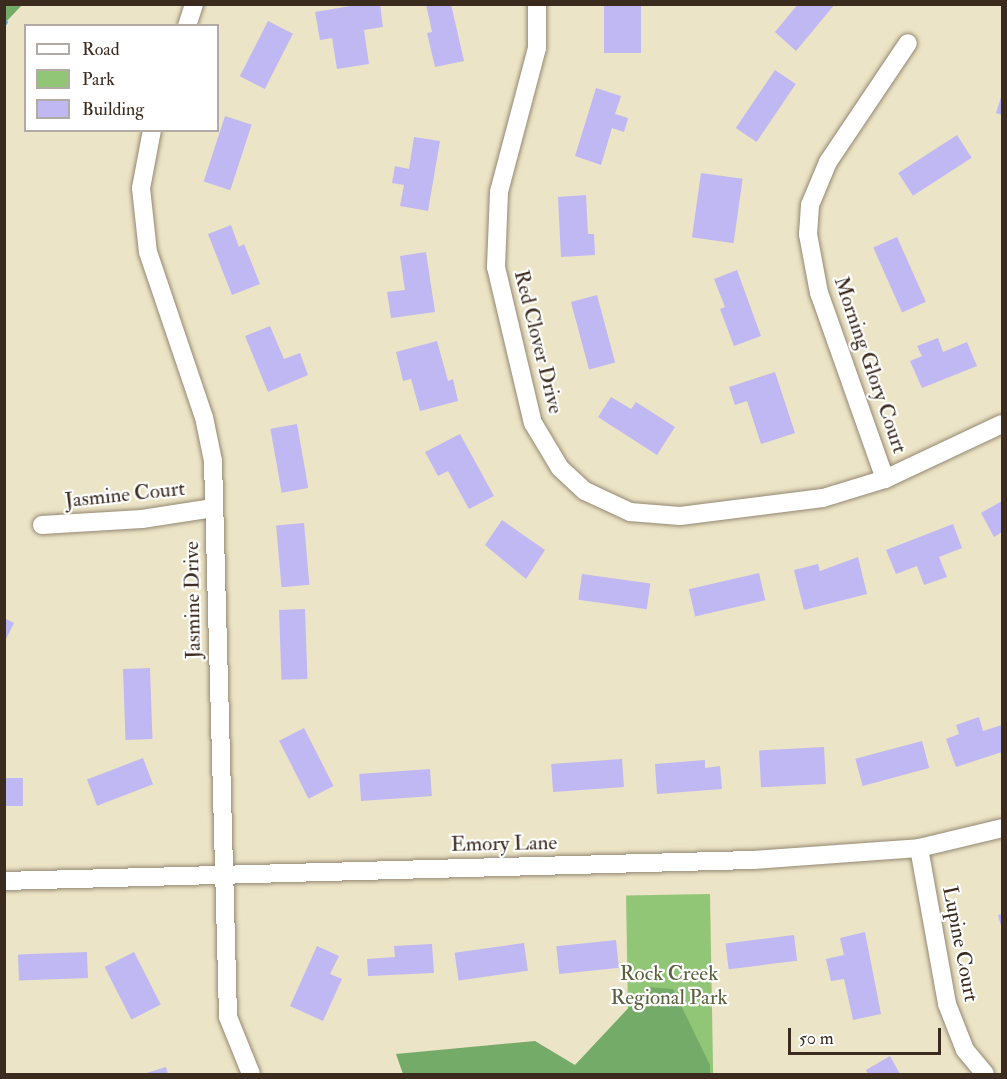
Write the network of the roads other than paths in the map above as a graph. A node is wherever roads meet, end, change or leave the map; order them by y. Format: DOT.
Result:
graph roads {
  1 [pos="194,4"];
  2 [pos="537,4"];
  3 [pos="188,24"];
  4 [pos="908,43"];
  5 [pos="152,132"];
  6 [pos="1002,424"];
  7 [pos="885,478"];
  8 [pos="213,508"];
  9 [pos="42,525"];
  10 [pos="1002,828"];
  11 [pos="919,848"];
  12 [pos="222,873"];
  13 [pos="4,881"];
  14 [pos="251,1074"];
  15 [pos="985,1074"];
  1 -- 3 [label="street"];
  2 -- 7 [label="street, Red Clover Drive"];
  4 -- 7 [label="street, Morning Glory Court"];
  5 -- 8 [label="street, Jasmine Drive"];
  6 -- 7 [label="street, Red Clover Drive"];
  8 -- 9 [label="street, Jasmine Court"];
  8 -- 12 [label="street, Jasmine Drive"];
  10 -- 11 [label="street, Emory Lane"];
  11 -- 12 [label="street, Emory Lane"];
  11 -- 15 [label="street, Lupine Court"];
  12 -- 13 [label="street, Emory Lane"];
  12 -- 14 [label="street, Jasmine Drive"];
}
